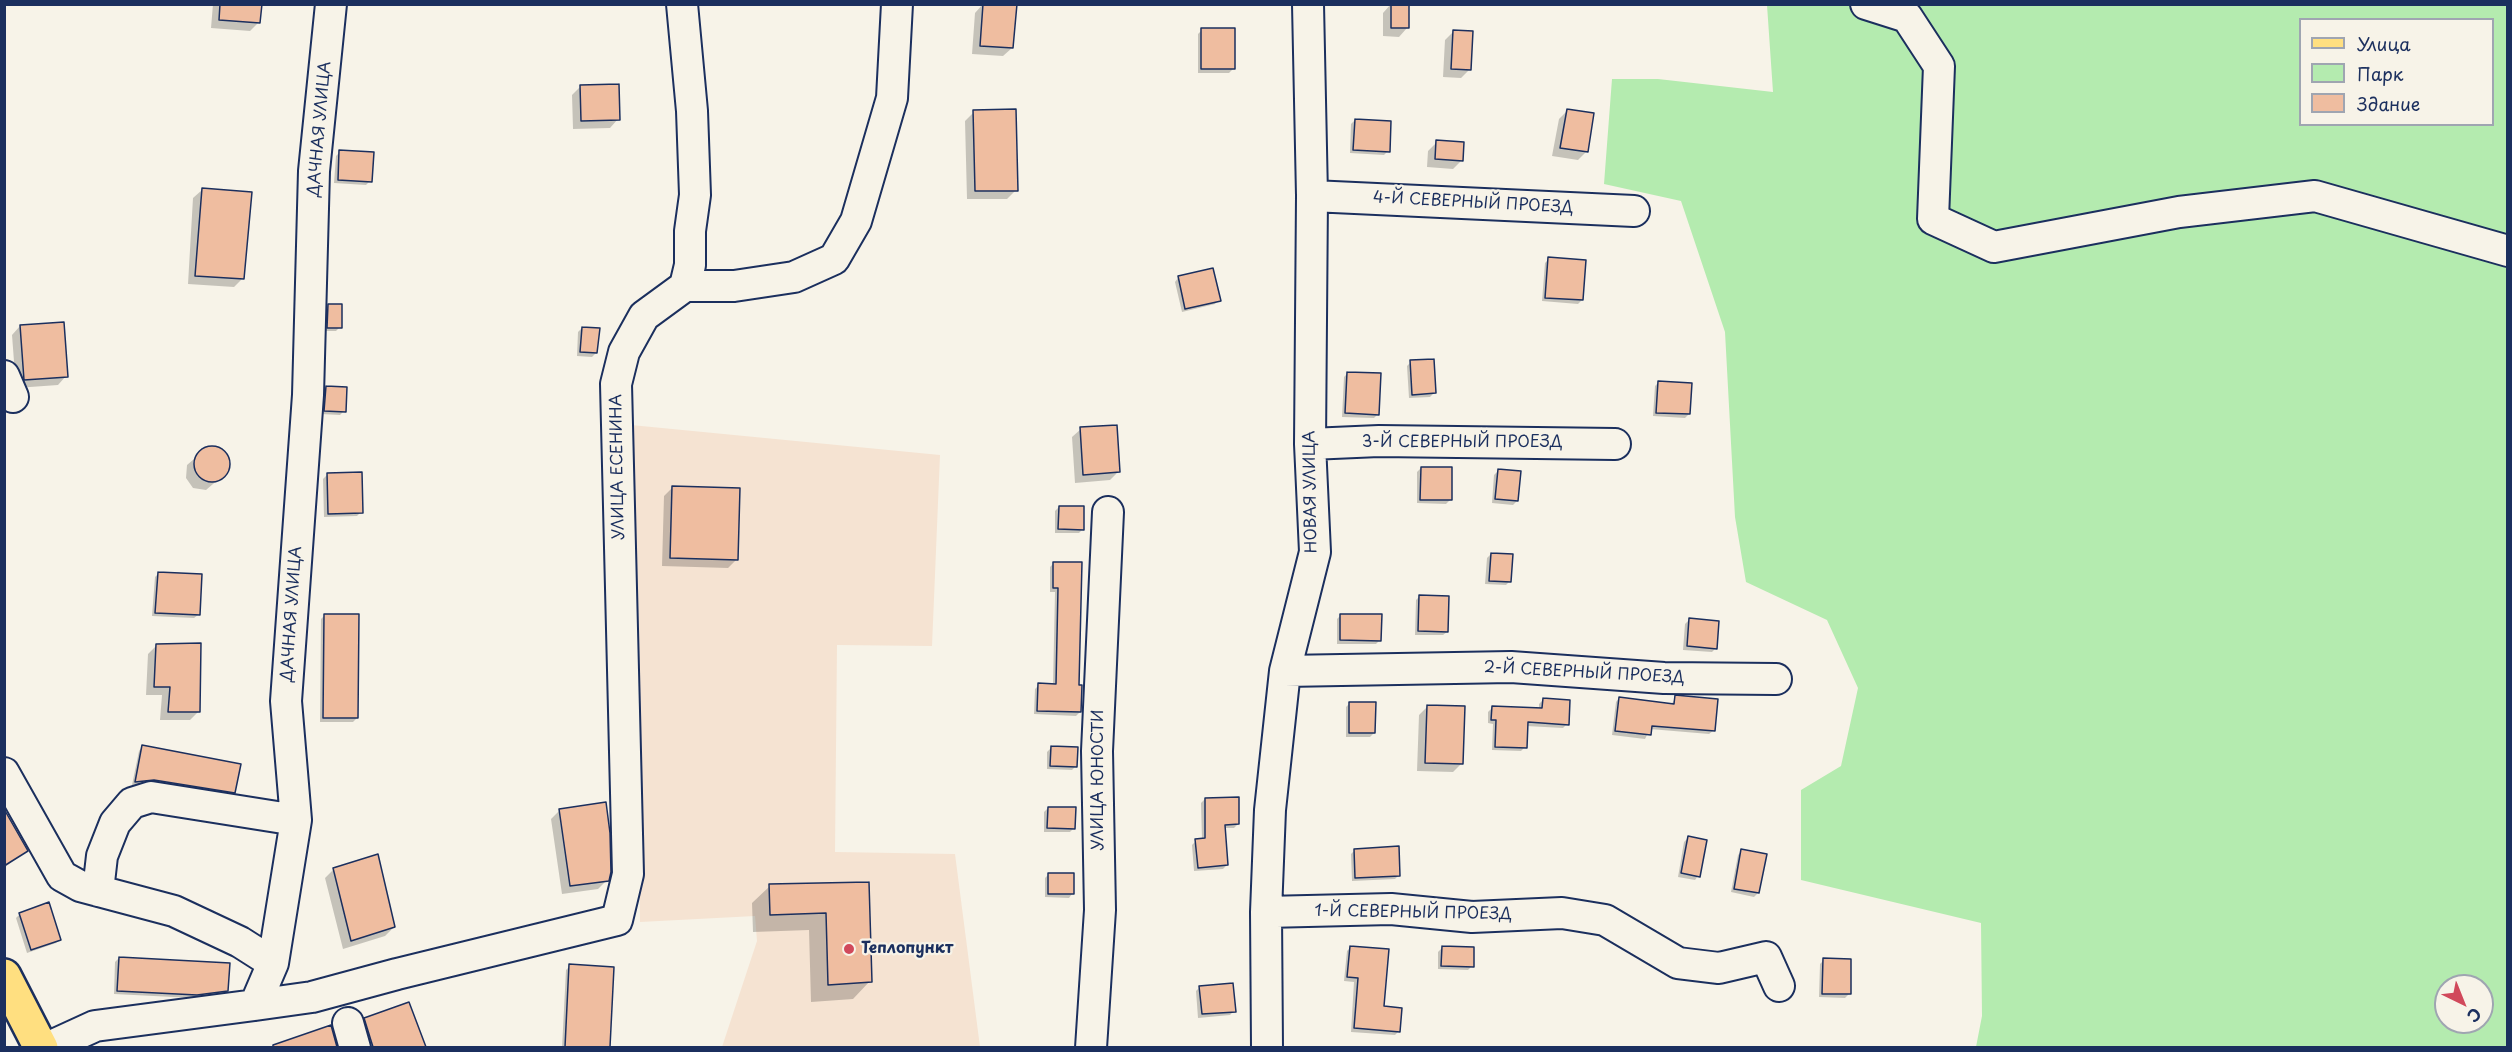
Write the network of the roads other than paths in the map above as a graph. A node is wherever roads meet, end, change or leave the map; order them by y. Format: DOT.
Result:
graph roads {
  1 [pos="331,4"];
  2 [pos="682,4"];
  3 [pos="897,4"];
  4 [pos="1308,4"];
  5 [pos="1866,4"];
  6 [pos="1910,11"];
  7 [pos="1312,196"];
  8 [pos="1634,211"];
  9 [pos="2508,251"];
  10 [pos="685,286"];
  11 [pos="1310,444"];
  12 [pos="1615,444"];
  13 [pos="1108,512"];
  14 [pos="1285,671"];
  15 [pos="1776,679"];
  16 [pos="4,773"];
  17 [pos="296,820"];
  18 [pos="98,891"];
  19 [pos="1266,912"];
  20 [pos="273,963"];
  21 [pos="4,976"];
  22 [pos="1779,986"];
  23 [pos="255,1005"];
  24 [pos="41,1047"];
  25 [pos="47,1047"];
  26 [pos="1092,1047"];
  27 [pos="1267,1047"];
  1 -- 17 [label="street, ДАЧНАЯ УЛИЦА"];
  2 -- 10 [label="street"];
  3 -- 10 [label="street"];
  4 -- 7 [label="street, НОВАЯ УЛИЦА"];
  5 -- 6 [label="street"];
  6 -- 9 [label="street"];
  7 -- 8 [label="street, 4-Й СЕВЕРНЫЙ ПРОЕЗД"];
  7 -- 11 [label="street, НОВАЯ УЛИЦА"];
  10 -- 23 [label="street, УЛИЦА ЕСЕНИНА"];
  11 -- 12 [label="street, 3-Й СЕВЕРНЫЙ ПРОЕЗД"];
  11 -- 14 [label="street, НОВАЯ УЛИЦА"];
  13 -- 26 [label="street, УЛИЦА ЮНОСТИ"];
  14 -- 15 [label="street, 2-Й СЕВЕРНЫЙ ПРОЕЗД"];
  14 -- 19 [label="street, НОВАЯ УЛИЦА"];
  16 -- 18 [label="street"];
  17 -- 18 [label="street"];
  17 -- 20 [label="street, ДАЧНАЯ УЛИЦА"];
  18 -- 20 [label="street"];
  19 -- 22 [label="street, 1-Й СЕВЕРНЫЙ ПРОЕЗД"];
  19 -- 27 [label="street, НОВАЯ УЛИЦА"];
  20 -- 23 [label="street, ДАЧНАЯ УЛИЦА"];
  21 -- 24 [label="main road"];
  23 -- 25 [label="street"];
}
